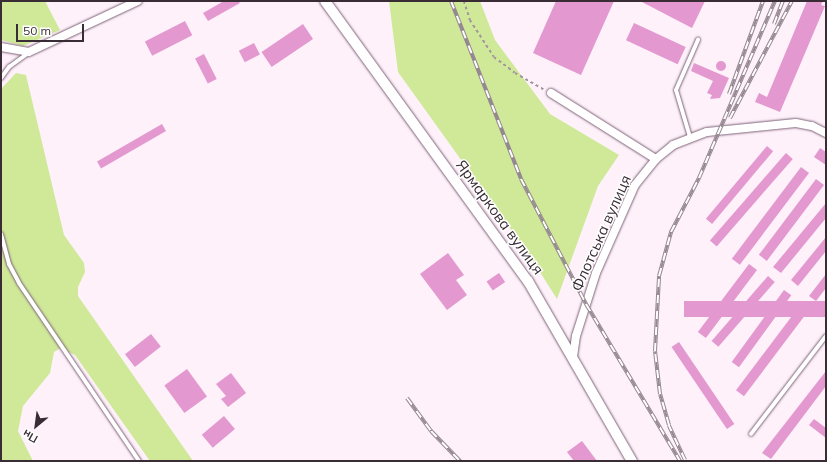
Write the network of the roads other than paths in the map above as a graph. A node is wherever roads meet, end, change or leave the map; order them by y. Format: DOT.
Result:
graph roads {
  1 [pos="138,1"];
  2 [pos="325,1"];
  3 [pos="698,40"];
  4 [pos="1,47"];
  5 [pos="29,52"];
  6 [pos="1,78"];
  7 [pos="551,93"];
  8 [pos="826,133"];
  9 [pos="690,137"];
  10 [pos="656,159"];
  11 [pos="1,234"];
  12 [pos="826,336"];
  13 [pos="573,358"];
  14 [pos="751,434"];
  15 [pos="139,461"];
  16 [pos="632,461"];
  1 -- 5 [label="street"];
  2 -- 13 [label="street, Ярмаркова вулиця"];
  3 -- 9 [label="lane"];
  4 -- 5 [label="street"];
  5 -- 6 [label="lane"];
  7 -- 10 [label="street"];
  8 -- 9 [label="street, Флотська вулиця"];
  9 -- 10 [label="street, Флотська вулиця"];
  10 -- 13 [label="street, Флотська вулиця"];
  11 -- 15 [label="lane"];
  12 -- 14 [label="lane"];
  13 -- 16 [label="street, Ярмаркова вулиця"];
}
